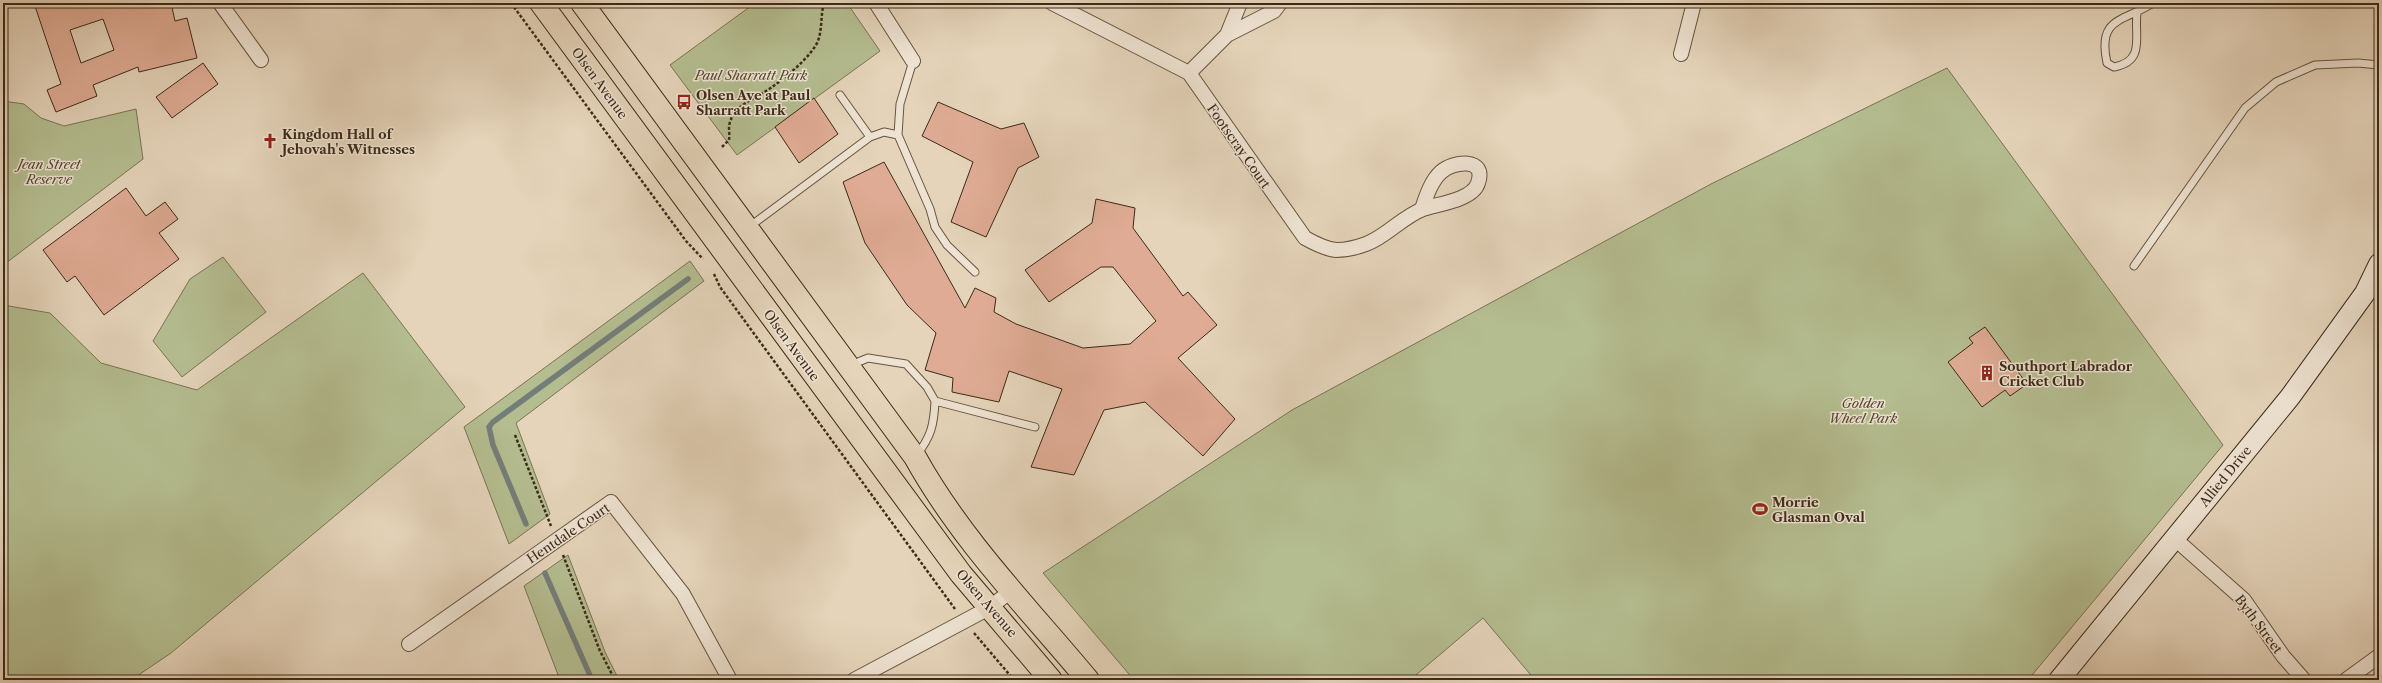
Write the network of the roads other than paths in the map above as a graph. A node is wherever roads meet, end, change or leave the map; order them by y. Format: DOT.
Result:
graph roads {
  1 [pos="220,3"];
  2 [pos="541,3"];
  3 [pos="582,3"];
  4 [pos="876,3"];
  5 [pos="1052,3"];
  6 [pos="1240,3"];
  7 [pos="1280,3"];
  8 [pos="1694,3"];
  9 [pos="2153,3"];
  10 [pos="2138,13"];
  11 [pos="1226,35"];
  12 [pos="1681,54"];
  13 [pos="261,60"];
  14 [pos="913,60"];
  15 [pos="2379,65"];
  16 [pos="1189,73"];
  17 [pos="840,95"];
  18 [pos="898,135"];
  19 [pos="870,137"];
  20 [pos="1422,210"];
  21 [pos="747,229"];
  22 [pos="2379,264"];
  23 [pos="2134,266"];
  24 [pos="975,272"];
  25 [pos="848,367"];
  26 [pos="935,401"];
  27 [pos="1035,427"];
  28 [pos="915,458"];
  29 [pos="2174,538"];
  30 [pos="1011,591"];
  31 [pos="989,608"];
  32 [pos="409,644"];
  33 [pos="2379,656"];
  34 [pos="730,680"];
  35 [pos="854,680"];
  36 [pos="1051,680"];
  37 [pos="1088,680"];
  38 [pos="2059,680"];
  39 [pos="2304,680"];
  40 [pos="2346,680"];
  1 -- 13 [label="street"];
  2 -- 31 [label="main road, Olsen Avenue"];
  3 -- 21 [label="main road, Olsen Avenue"];
  4 -- 14 [label="street"];
  5 -- 16 [label="street, Footscray Court"];
  6 -- 11 [label="street"];
  7 -- 11 [label="street"];
  8 -- 12 [label="street"];
  9 -- 10 [label="lane"];
  10 -- 10 [label="lane"];
  11 -- 16 [label="street"];
  14 -- 18 [label="lane"];
  15 -- 23 [label="lane"];
  16 -- 20 [label="street, Footscray Court"];
  17 -- 19 [label="lane"];
  18 -- 19 [label="lane"];
  18 -- 24 [label="lane"];
  19 -- 21 [label="lane"];
  21 -- 25 [label="main road, Olsen Avenue"];
  22 -- 29 [label="street, Allied Drive"];
  25 -- 26 [label="lane"];
  25 -- 28 [label="main road, Olsen Avenue"];
  26 -- 27 [label="lane"];
  26 -- 28 [label="lane"];
  28 -- 30 [label="main road, Olsen Avenue"];
  29 -- 38 [label="street, Allied Drive"];
  29 -- 39 [label="street, Byth Street"];
  30 -- 31 [label="street"];
  30 -- 37 [label="main road, Olsen Avenue"];
  31 -- 35 [label="street"];
  31 -- 36 [label="main road, Olsen Avenue"];
  32 -- 34 [label="street, Hentdale Court"];
  33 -- 40 [label="street"];
}
